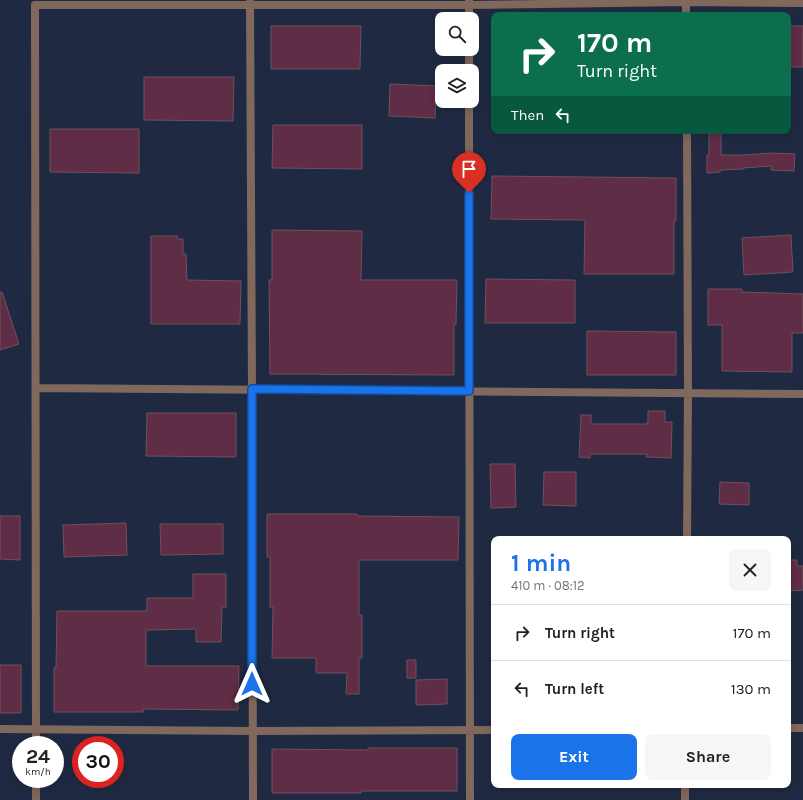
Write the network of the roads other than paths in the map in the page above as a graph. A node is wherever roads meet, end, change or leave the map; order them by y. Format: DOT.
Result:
graph roads {
  1 [pos="686,1"];
  2 [pos="250,2"];
  3 [pos="470,2"];
  4 [pos="803,3"];
  5 [pos="686,12"];
  6 [pos="469,108"];
  7 [pos="687,134"];
  8 [pos="36,388"];
  9 [pos="252,389"];
  10 [pos="469,391"];
  11 [pos="688,393"];
  12 [pos="803,394"];
  13 [pos="687,536"];
  14 [pos="791,728"];
  15 [pos="803,728"];
  16 [pos="0,729"];
  17 [pos="36,730"];
  18 [pos="491,730"];
  19 [pos="253,731"];
  20 [pos="470,731"];
  21 [pos="36,736"];
  22 [pos="36,788"];
  23 [pos="685,788"];
  24 [pos="36,800"];
  25 [pos="253,800"];
  26 [pos="470,800"];
  27 [pos="685,800"];
  1 -- 3 [label="street"];
  1 -- 4 [label="street"];
  1 -- 5 [label="street"];
  2 -- 3 [label="street"];
  2 -- 8 [label="street"];
  2 -- 9 [label="street"];
  6 -- 10 [label="street"];
  7 -- 11 [label="street"];
  8 -- 9 [label="street"];
  8 -- 17 [label="street"];
  9 -- 10 [label="street"];
  9 -- 19 [label="street"];
  10 -- 11 [label="street"];
  10 -- 20 [label="street"];
  11 -- 12 [label="street"];
  11 -- 13 [label="street"];
  14 -- 15 [label="street"];
  16 -- 17 [label="street"];
  17 -- 19 [label="street"];
  17 -- 21 [label="street"];
  18 -- 20 [label="street"];
  19 -- 20 [label="street"];
  19 -- 25 [label="street"];
  20 -- 26 [label="street"];
  22 -- 24 [label="street"];
  23 -- 27 [label="street"];
}
